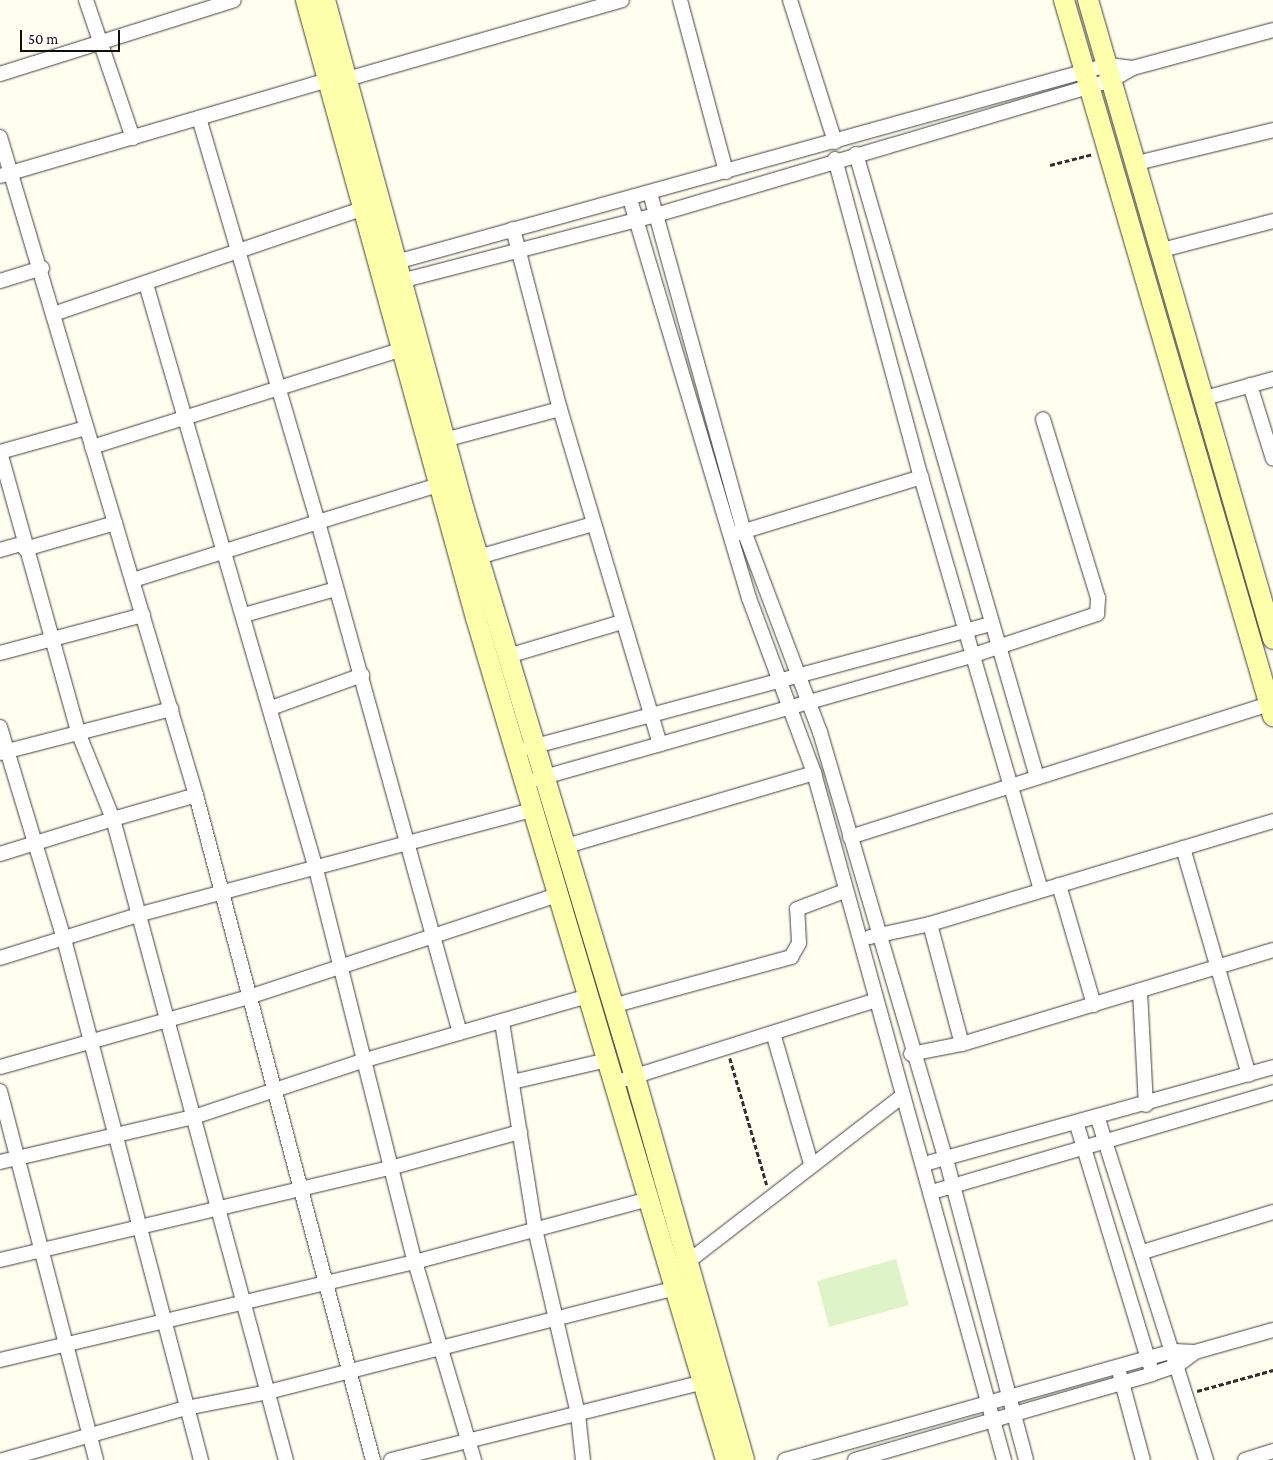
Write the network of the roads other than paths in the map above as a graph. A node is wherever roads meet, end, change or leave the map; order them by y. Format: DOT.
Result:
graph roads {
  1 [pos="86,0"];
  2 [pos="234,0"];
  3 [pos="306,0"];
  4 [pos="325,0"];
  5 [pos="622,0"];
  6 [pos="680,0"];
  7 [pos="790,0"];
  8 [pos="1064,0"];
  9 [pos="1088,0"];
  10 [pos="1273,30"];
  11 [pos="101,42"];
  12 [pos="1110,73"];
  13 [pos="0,74"];
  14 [pos="338,80"];
  15 [pos="1085,80"];
  16 [pos="199,118"];
  17 [pos="1273,130"];
  18 [pos="0,137"];
  19 [pos="133,138"];
  20 [pos="834,142"];
  21 [pos="856,154"];
  22 [pos="835,159"];
  23 [pos="1137,163"];
  24 [pos="726,172"];
  25 [pos="6,175"];
  26 [pos="650,193"];
  27 [pos="630,199"];
  28 [pos="362,209"];
  29 [pos="656,215"];
  30 [pos="635,219"];
  31 [pos="1273,220"];
  32 [pos="513,229"];
  33 [pos="519,249"];
  34 [pos="1162,250"];
  35 [pos="236,253"];
  36 [pos="42,268"];
  37 [pos="401,270"];
  38 [pos="381,277"];
  39 [pos="0,281"];
  40 [pos="146,284"];
  41 [pos="56,313"];
  42 [pos="402,349"];
  43 [pos="1273,379"];
  44 [pos="1250,385"];
  45 [pos="278,388"];
  46 [pos="1205,398"];
  47 [pos="560,409"];
  48 [pos="186,417"];
  49 [pos="1043,419"];
  50 [pos="86,428"];
  51 [pos="437,442"];
  52 [pos="92,447"];
  53 [pos="0,452"];
  54 [pos="1273,459"];
  55 [pos="921,477"];
  56 [pos="438,484"];
  57 [pos="318,522"];
  58 [pos="115,523"];
  59 [pos="593,524"];
  60 [pos="744,531"];
  61 [pos="730,536"];
  62 [pos="24,546"];
  63 [pos="0,550"];
  64 [pos="225,550"];
  65 [pos="478,557"];
  66 [pos="133,580"];
  67 [pos="336,589"];
  68 [pos="144,615"];
  69 [pos="244,615"];
  70 [pos="622,622"];
  71 [pos="992,624"];
  72 [pos="967,632"];
  73 [pos="1273,639"];
  74 [pos="51,640"];
  75 [pos="999,647"];
  76 [pos="0,653"];
  77 [pos="974,655"];
  78 [pos="508,656"];
  79 [pos="362,676"];
  80 [pos="799,678"];
  81 [pos="779,683"];
  82 [pos="809,700"];
  83 [pos="790,707"];
  84 [pos="271,708"];
  85 [pos="171,709"];
  86 [pos="1271,710"];
  87 [pos="651,713"];
  88 [pos="0,727"];
  89 [pos="78,732"];
  90 [pos="660,744"];
  91 [pos="536,746"];
  92 [pos="4,752"];
  93 [pos="515,752"];
  94 [pos="814,772"];
  95 [pos="544,777"];
  96 [pos="1037,777"];
  97 [pos="524,782"];
  98 [pos="1013,785"];
  99 [pos="196,795"];
  100 [pos="532,810"];
  101 [pos="113,820"];
  102 [pos="1273,821"];
  103 [pos="850,837"];
  104 [pos="35,844"];
  105 [pos="409,844"];
  106 [pos="563,847"];
  107 [pos="1183,848"];
  108 [pos="0,854"];
  109 [pos="316,869"];
  110 [pos="1059,885"];
  111 [pos="1041,890"];
  112 [pos="845,891"];
  113 [pos="220,893"];
  114 [pos="558,895"];
  115 [pos="141,914"];
  116 [pos="930,924"];
  117 [pos="877,935"];
  118 [pos="433,937"];
  119 [pos="64,940"];
  120 [pos="859,940"];
  121 [pos="1273,950"];
  122 [pos="0,958"];
  123 [pos="342,965"];
  124 [pos="1216,968"];
  125 [pos="1140,991"];
  126 [pos="588,996"];
  127 [pos="249,997"];
  128 [pos="873,1001"];
  129 [pos="1094,1005"];
  130 [pos="612,1006"];
  131 [pos="170,1018"];
  132 [pos="502,1022"];
  133 [pos="460,1032"];
  134 [pos="773,1033"];
  135 [pos="89,1043"];
  136 [pos="962,1044"];
  137 [pos="911,1054"];
  138 [pos="366,1060"];
  139 [pos="607,1060"];
  140 [pos="0,1067"];
  141 [pos="1273,1067"];
  142 [pos="1243,1076"];
  143 [pos="635,1077"];
  144 [pos="512,1082"];
  145 [pos="613,1082"];
  146 [pos="0,1091"];
  147 [pos="274,1091"];
  148 [pos="1273,1092"];
  149 [pos="902,1096"];
  150 [pos="1245,1100"];
  151 [pos="1146,1105"];
  152 [pos="194,1117"];
  153 [pos="1098,1119"];
  154 [pos="1077,1125"];
  155 [pos="520,1132"];
  156 [pos="114,1136"];
  157 [pos="1106,1143"];
  158 [pos="1085,1148"];
  159 [pos="20,1158"];
  160 [pos="946,1159"];
  161 [pos="0,1162"];
  162 [pos="811,1164"];
  163 [pos="924,1164"];
  164 [pos="390,1168"];
  165 [pos="953,1185"];
  166 [pos="300,1189"];
  167 [pos="932,1192"];
  168 [pos="649,1199"];
  169 [pos="219,1209"];
  170 [pos="1273,1212"];
  171 [pos="140,1228"];
  172 [pos="535,1230"];
  173 [pos="44,1250"];
  174 [pos="1142,1252"];
  175 [pos="0,1260"];
  176 [pos="415,1262"];
  177 [pos="685,1264"];
  178 [pos="324,1282"];
  179 [pos="676,1288"];
  180 [pos="243,1300"];
  181 [pos="163,1319"];
  182 [pos="555,1320"];
  183 [pos="1273,1330"];
  184 [pos="68,1340"];
  185 [pos="441,1348"];
  186 [pos="1174,1351"];
  187 [pos="1195,1352"];
  188 [pos="1148,1358"];
  189 [pos="0,1360"];
  190 [pos="1178,1366"];
  191 [pos="1118,1367"];
  192 [pos="348,1370"];
  193 [pos="1152,1374"];
  194 [pos="704,1382"];
  195 [pos="1122,1383"];
  196 [pos="268,1392"];
  197 [pos="1008,1396"];
  198 [pos="989,1402"];
  199 [pos="186,1408"];
  200 [pos="578,1414"];
  201 [pos="1014,1414"];
  202 [pos="994,1421"];
  203 [pos="89,1436"];
  204 [pos="468,1439"];
  205 [pos="1273,1451"];
  206 [pos="3,1460"];
  207 [pos="96,1460"];
  208 [pos="201,1460"];
  209 [pos="286,1460"];
  210 [pos="373,1460"];
  211 [pos="391,1460"];
  212 [pos="474,1460"];
  213 [pos="583,1460"];
  214 [pos="726,1460"];
  215 [pos="744,1460"];
  216 [pos="785,1460"];
  217 [pos="855,1460"];
  218 [pos="1004,1460"];
  219 [pos="1026,1460"];
  220 [pos="1143,1460"];
  221 [pos="1206,1460"];
  222 [pos="1245,1460"];
  1 -- 11 [label="street"];
  2 -- 11 [label="street"];
  3 -- 14 [label="main road"];
  4 -- 14 [label="main road"];
  5 -- 14 [label="street"];
  6 -- 24 [label="street"];
  7 -- 20 [label="street"];
  8 -- 15 [label="main road"];
  9 -- 12 [label="main road"];
  10 -- 12 [label="street"];
  11 -- 13 [label="street"];
  11 -- 19 [label="street"];
  12 -- 15 [label="street"];
  12 -- 23 [label="main road"];
  14 -- 16 [label="street"];
  14 -- 28 [label="main road"];
  14 -- 37 [label="main road"];
  15 -- 20 [label="street"];
  15 -- 21 [label="street"];
  15 -- 86 [label="main road"];
  16 -- 19 [label="street"];
  16 -- 35 [label="street"];
  17 -- 23 [label="street"];
  18 -- 25 [label="street"];
  19 -- 25 [label="street"];
  20 -- 24 [label="street"];
  21 -- 22 [label="street"];
  21 -- 71 [label="street"];
  22 -- 29 [label="street"];
  22 -- 55 [label="street"];
  23 -- 34 [label="main road"];
  24 -- 26 [label="street"];
  25 -- 36 [label="street"];
  26 -- 27 [label="street"];
  26 -- 29 [label="street"];
  27 -- 30 [label="street"];
  27 -- 32 [label="street"];
  28 -- 35 [label="street"];
  28 -- 38 [label="main road"];
  29 -- 30 [label="street"];
  29 -- 60 [label="street"];
  30 -- 33 [label="street"];
  30 -- 61 [label="street"];
  31 -- 34 [label="street"];
  32 -- 33 [label="street"];
  32 -- 37 [label="street"];
  33 -- 37 [label="street"];
  33 -- 47 [label="street"];
  34 -- 46 [label="main road"];
  35 -- 40 [label="street"];
  35 -- 45 [label="street"];
  36 -- 39 [label="street"];
  36 -- 41 [label="street"];
  37 -- 38 [label="street"];
  37 -- 38 [label="street"];
  37 -- 51 [label="main road"];
  38 -- 42 [label="main road"];
  40 -- 41 [label="street"];
  40 -- 48 [label="street"];
  41 -- 50 [label="street"];
  42 -- 45 [label="street"];
  42 -- 51 [label="main road"];
  43 -- 44 [label="street"];
  44 -- 46 [label="street"];
  44 -- 54 [label="street"];
  45 -- 48 [label="street"];
  45 -- 57 [label="street"];
  46 -- 73 [label="main road"];
  47 -- 51 [label="street"];
  47 -- 59 [label="street"];
  48 -- 52 [label="street"];
  48 -- 64 [label="street"];
  49 -- 75 [label="street"];
  50 -- 52 [label="street"];
  50 -- 53 [label="street"];
  51 -- 56 [label="main road"];
  51 -- 65 [label="main road"];
  52 -- 58 [label="street"];
  53 -- 62 [label="street"];
  55 -- 60 [label="street"];
  55 -- 72 [label="street"];
  56 -- 57 [label="street"];
  56 -- 93 [label="main road"];
  57 -- 64 [label="street"];
  57 -- 67 [label="street"];
  58 -- 62 [label="street"];
  58 -- 66 [label="street"];
  59 -- 65 [label="street"];
  59 -- 70 [label="street"];
  60 -- 61 [label="street"];
  60 -- 80 [label="street"];
  61 -- 81 [label="street"];
  62 -- 63 [label="street"];
  62 -- 74 [label="street"];
  64 -- 66 [label="street"];
  64 -- 69 [label="street"];
  65 -- 78 [label="main road"];
  66 -- 68 [label="street"];
  67 -- 69 [label="street"];
  67 -- 79 [label="street"];
  68 -- 74 [label="street"];
  68 -- 85 [label="street"];
  69 -- 84 [label="street"];
  70 -- 78 [label="street"];
  70 -- 87 [label="street"];
  71 -- 72 [label="street"];
  71 -- 75 [label="street"];
  72 -- 77 [label="street"];
  72 -- 80 [label="street"];
  74 -- 76 [label="street"];
  74 -- 89 [label="street"];
  75 -- 77 [label="street"];
  75 -- 96 [label="street"];
  77 -- 82 [label="street"];
  77 -- 98 [label="street"];
  78 -- 91 [label="main road"];
  79 -- 84 [label="street"];
  79 -- 105 [label="street"];
  80 -- 81 [label="street"];
  80 -- 82 [label="street"];
  81 -- 83 [label="street"];
  81 -- 87 [label="street"];
  82 -- 83 [label="street"];
  82 -- 103 [label="street"];
  83 -- 90 [label="street"];
  83 -- 94 [label="street"];
  84 -- 109 [label="street"];
  85 -- 89 [label="street"];
  85 -- 99 [label="street"];
  86 -- 96 [label="street"];
  87 -- 90 [label="street"];
  87 -- 91 [label="street"];
  88 -- 92 [label="street"];
  89 -- 92 [label="street"];
  89 -- 101 [label="street"];
  90 -- 95 [label="street"];
  91 -- 93 [label="street"];
  91 -- 95 [label="main road"];
  92 -- 104 [label="street"];
  93 -- 97 [label="main road"];
  94 -- 106 [label="street"];
  94 -- 112 [label="street"];
  95 -- 97 [label="street"];
  95 -- 106 [label="main road"];
  96 -- 98 [label="street"];
  97 -- 100 [label="main road"];
  98 -- 103 [label="street"];
  98 -- 111 [label="street"];
  99 -- 101 [label="street"];
  99 -- 113 [label="street"];
  100 -- 105 [label="street"];
  100 -- 114 [label="main road"];
  101 -- 104 [label="street"];
  101 -- 115 [label="street"];
  102 -- 107 [label="street"];
  103 -- 117 [label="street"];
  104 -- 108 [label="street"];
  104 -- 119 [label="street"];
  105 -- 109 [label="street"];
  105 -- 118 [label="street"];
  106 -- 130 [label="main road"];
  107 -- 110 [label="street"];
  107 -- 124 [label="street"];
  109 -- 113 [label="street"];
  109 -- 123 [label="street"];
  110 -- 111 [label="street"];
  110 -- 129 [label="street"];
  111 -- 116 [label="street"];
  112 -- 120 [label="street"];
  112 -- 130 [label="street"];
  113 -- 115 [label="street"];
  113 -- 127 [label="street"];
  114 -- 118 [label="street"];
  114 -- 126 [label="main road"];
  115 -- 119 [label="street"];
  115 -- 131 [label="street"];
  116 -- 117 [label="street"];
  116 -- 136 [label="street"];
  117 -- 120 [label="street"];
  117 -- 137 [label="street"];
  118 -- 123 [label="street"];
  118 -- 133 [label="street"];
  119 -- 122 [label="street"];
  119 -- 135 [label="street"];
  120 -- 128 [label="street"];
  121 -- 124 [label="street"];
  123 -- 127 [label="street"];
  123 -- 138 [label="street"];
  124 -- 125 [label="street"];
  124 -- 142 [label="street"];
  125 -- 129 [label="street"];
  125 -- 151 [label="street"];
  126 -- 132 [label="street"];
  126 -- 139 [label="main road"];
  127 -- 131 [label="street"];
  127 -- 147 [label="street"];
  128 -- 134 [label="street"];
  128 -- 149 [label="street"];
  129 -- 136 [label="street"];
  130 -- 143 [label="main road"];
  131 -- 135 [label="street"];
  131 -- 152 [label="street"];
  132 -- 133 [label="street"];
  132 -- 144 [label="street"];
  133 -- 138 [label="street"];
  134 -- 143 [label="street"];
  134 -- 162 [label="street"];
  135 -- 140 [label="street"];
  135 -- 156 [label="street"];
  136 -- 137 [label="street"];
  137 -- 160 [label="street"];
  138 -- 147 [label="street"];
  138 -- 164 [label="street"];
  139 -- 144 [label="street"];
  139 -- 145 [label="main road"];
  141 -- 142 [label="street"];
  142 -- 150 [label="street"];
  142 -- 151 [label="street"];
  143 -- 145 [label="street"];
  143 -- 177 [label="main road"];
  144 -- 155 [label="street"];
  145 -- 168 [label="main road"];
  146 -- 159 [label="street"];
  147 -- 152 [label="street"];
  147 -- 166 [label="street"];
  148 -- 150 [label="street"];
  149 -- 162 [label="street"];
  149 -- 163 [label="street"];
  150 -- 157 [label="street"];
  151 -- 153 [label="street"];
  152 -- 156 [label="street"];
  152 -- 169 [label="street"];
  153 -- 154 [label="street"];
  153 -- 157 [label="street"];
  154 -- 158 [label="street"];
  154 -- 160 [label="street"];
  155 -- 164 [label="street"];
  155 -- 172 [label="street"];
  156 -- 159 [label="street"];
  156 -- 171 [label="street"];
  157 -- 158 [label="street"];
  157 -- 174 [label="street"];
  158 -- 165 [label="street"];
  158 -- 188 [label="street"];
  159 -- 161 [label="street"];
  159 -- 173 [label="street"];
  160 -- 163 [label="street"];
  160 -- 165 [label="street"];
  162 -- 177 [label="street"];
  163 -- 167 [label="street"];
  164 -- 166 [label="street"];
  164 -- 176 [label="street"];
  165 -- 167 [label="street"];
  165 -- 197 [label="street"];
  166 -- 169 [label="street"];
  166 -- 178 [label="street"];
  167 -- 198 [label="street"];
  168 -- 172 [label="street"];
  168 -- 179 [label="main road"];
  169 -- 171 [label="street"];
  169 -- 180 [label="street"];
  170 -- 174 [label="street"];
  171 -- 173 [label="street"];
  171 -- 181 [label="street"];
  172 -- 176 [label="street"];
  172 -- 182 [label="street"];
  173 -- 175 [label="street"];
  173 -- 184 [label="street"];
  174 -- 186 [label="street"];
  176 -- 178 [label="street"];
  176 -- 185 [label="street"];
  177 -- 215 [label="main road"];
  178 -- 180 [label="street"];
  178 -- 192 [label="street"];
  179 -- 182 [label="street"];
  179 -- 194 [label="main road"];
  180 -- 181 [label="street"];
  180 -- 196 [label="street"];
  181 -- 184 [label="street"];
  181 -- 199 [label="street"];
  182 -- 185 [label="street"];
  182 -- 200 [label="street"];
  183 -- 187 [label="street"];
  184 -- 189 [label="street"];
  184 -- 203 [label="street"];
  185 -- 192 [label="street"];
  185 -- 204 [label="street"];
  186 -- 187 [label="street"];
  186 -- 188 [label="street"];
  186 -- 190 [label="street"];
  187 -- 190 [label="street"];
  188 -- 191 [label="street"];
  188 -- 193 [label="street"];
  190 -- 193 [label="street"];
  190 -- 221 [label="street"];
  191 -- 195 [label="street"];
  191 -- 197 [label="street"];
  192 -- 196 [label="street"];
  192 -- 210 [label="street"];
  193 -- 195 [label="street"];
  194 -- 200 [label="street"];
  194 -- 214 [label="main road"];
  195 -- 201 [label="street"];
  195 -- 220 [label="street"];
  196 -- 199 [label="street"];
  196 -- 209 [label="street"];
  197 -- 198 [label="street"];
  197 -- 201 [label="street"];
  198 -- 202 [label="street"];
  198 -- 216 [label="street"];
  199 -- 203 [label="street"];
  199 -- 208 [label="street"];
  200 -- 204 [label="street"];
  200 -- 213 [label="street"];
  201 -- 202 [label="street"];
  201 -- 219 [label="street"];
  202 -- 217 [label="street"];
  202 -- 218 [label="street"];
  203 -- 206 [label="street"];
  203 -- 207 [label="street"];
  204 -- 211 [label="street"];
  204 -- 212 [label="street"];
  205 -- 222 [label="street"];
}
